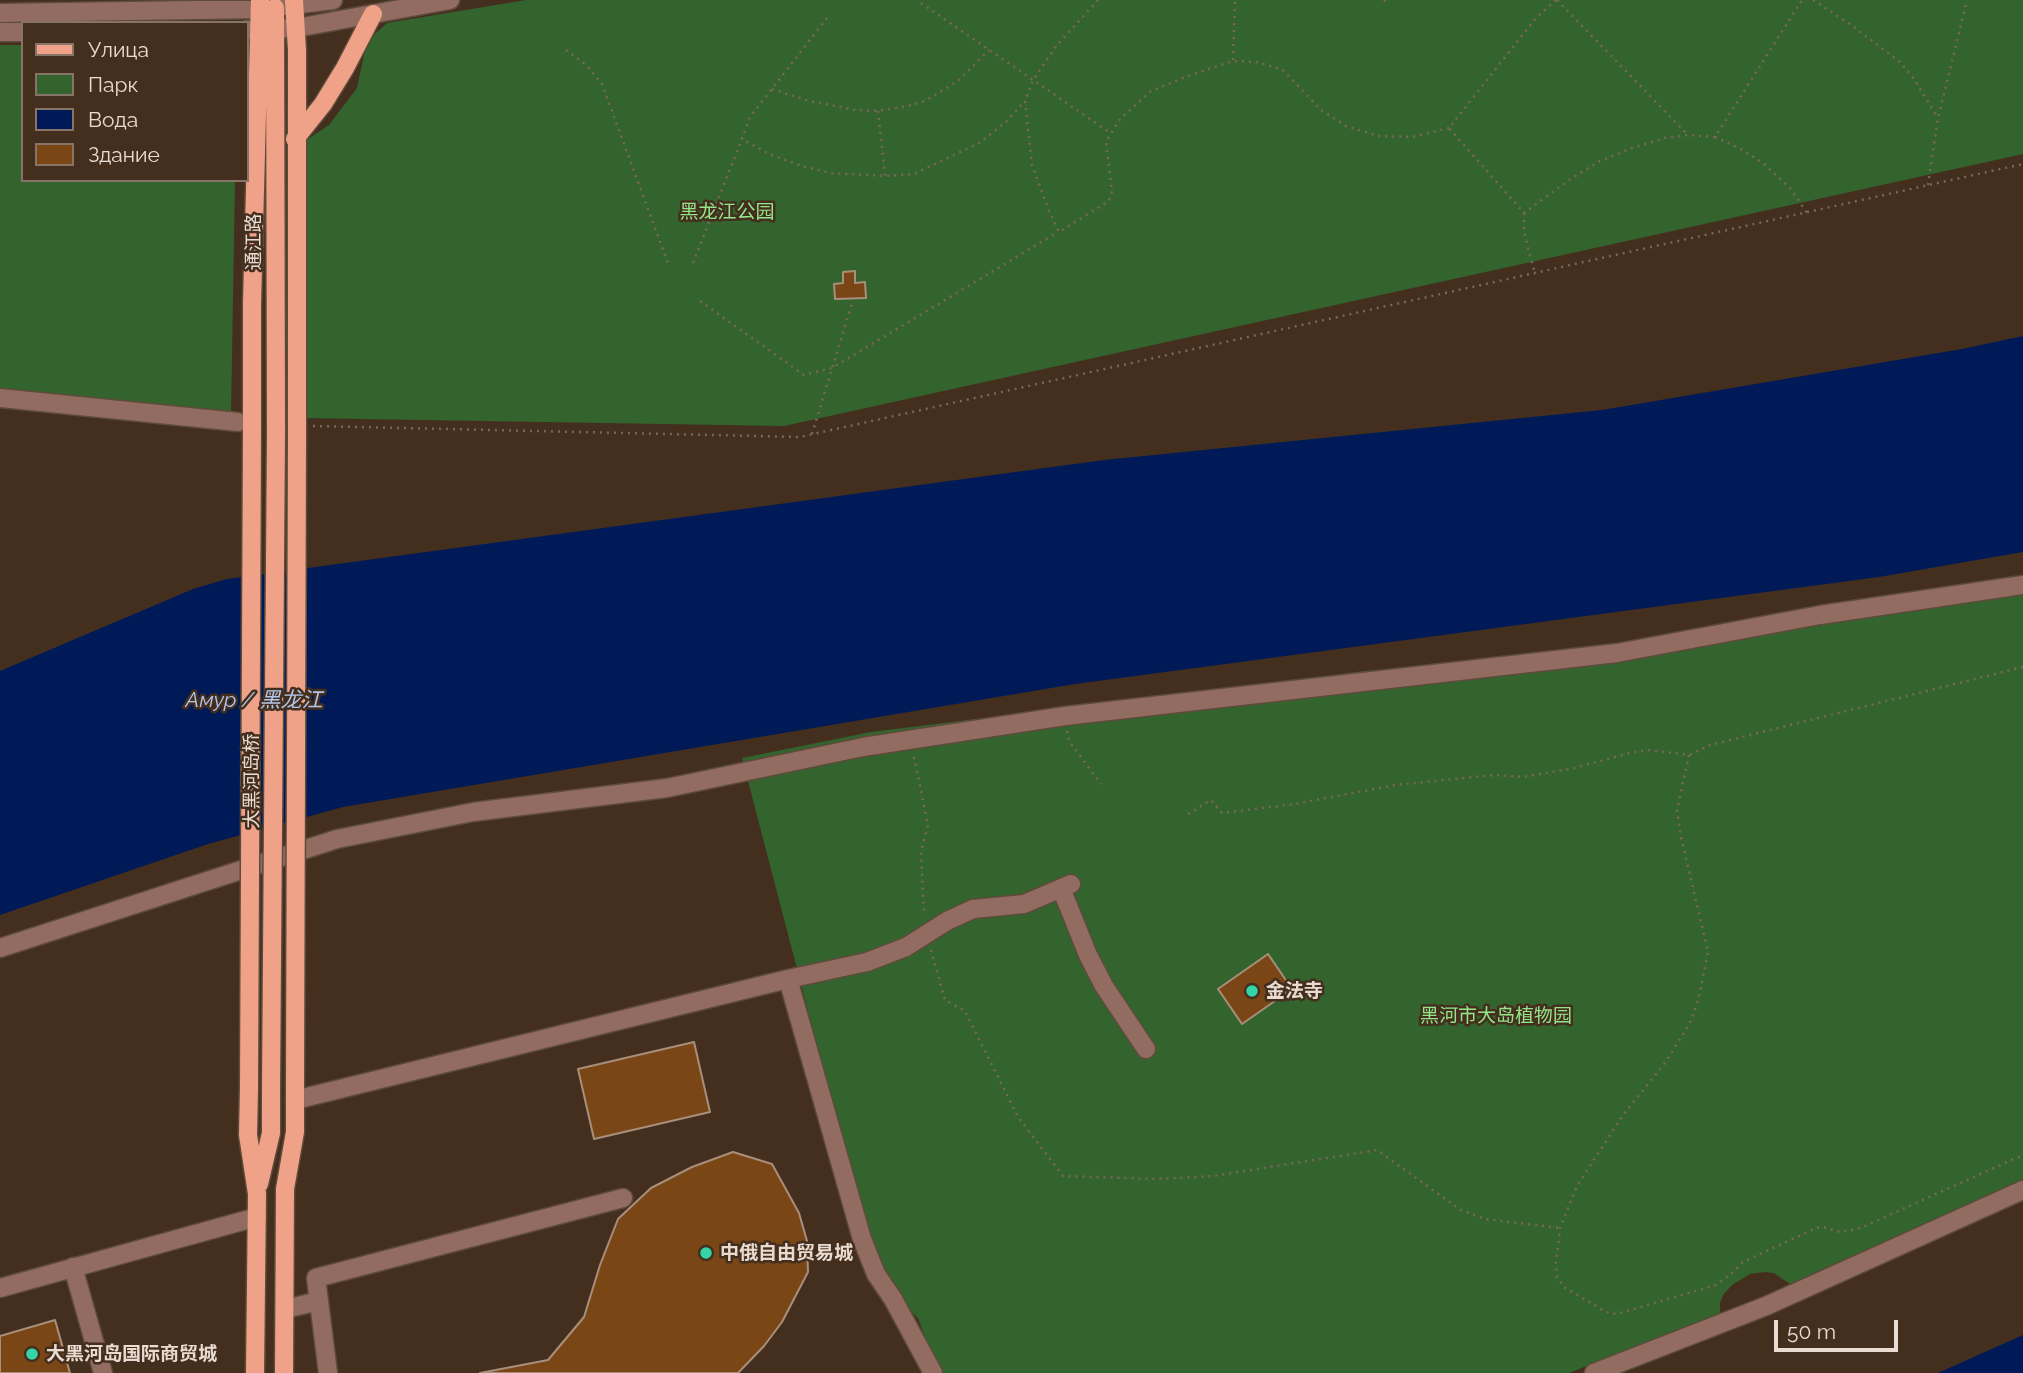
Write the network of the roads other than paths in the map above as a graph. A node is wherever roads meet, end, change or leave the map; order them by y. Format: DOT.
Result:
graph roads {
  1 [pos="333,0"];
  2 [pos="450,0"];
  3 [pos="294,3"];
  4 [pos="265,6"];
  5 [pos="0,13"];
  6 [pos="373,14"];
  7 [pos="296,28"];
  8 [pos="261,30"];
  9 [pos="0,32"];
  10 [pos="21,32"];
  11 [pos="251,136"];
  12 [pos="295,139"];
  13 [pos="0,398"];
  14 [pos="245,427"];
  15 [pos="276,433"];
  16 [pos="2023,586"];
  17 [pos="0,948"];
  18 [pos="788,979"];
  19 [pos="1146,1049"];
  20 [pos="295,1100"];
  21 [pos="271,1133"];
  22 [pos="285,1189"];
  23 [pos="2023,1191"];
  24 [pos="257,1194"];
  25 [pos="623,1198"];
  26 [pos="257,1217"];
  27 [pos="73,1267"];
  28 [pos="0,1287"];
  29 [pos="319,1301"];
  30 [pos="285,1309"];
  31 [pos="103,1373"];
  32 [pos="255,1373"];
  33 [pos="284,1373"];
  34 [pos="328,1373"];
  35 [pos="933,1373"];
  36 [pos="1594,1373"];
  1 -- 3 [label="street"];
  2 -- 6 [label="street"];
  3 -- 4 [label="street"];
  3 -- 7 [label="main road"];
  4 -- 5 [label="street"];
  4 -- 8 [label="main road, 通江路"];
  6 -- 7 [label="street"];
  6 -- 12 [label="main road"];
  7 -- 8 [label="street"];
  7 -- 12 [label="main road"];
  8 -- 11 [label="main road"];
  8 -- 15 [label="main road, 通江路"];
  9 -- 10 [label="street"];
  11 -- 14 [label="main road"];
  12 -- 20 [label="main road, bridge"];
  13 -- 14 [label="street"];
  14 -- 24 [label="main road, bridge"];
  15 -- 21 [label="main road, 大黑河岛桥, bridge"];
  16 -- 17 [label="street"];
  18 -- 19 [label="street"];
  18 -- 20 [label="street"];
  18 -- 35 [label="street"];
  20 -- 22 [label="main road"];
  21 -- 22 [label="main road"];
  21 -- 24 [label="main road"];
  22 -- 30 [label="main road"];
  23 -- 36 [label="street"];
  24 -- 26 [label="main road"];
  25 -- 29 [label="street"];
  26 -- 27 [label="street"];
  26 -- 32 [label="main road"];
  27 -- 28 [label="street"];
  27 -- 31 [label="street"];
  29 -- 30 [label="street"];
  29 -- 34 [label="street"];
  30 -- 33 [label="main road"];
}
